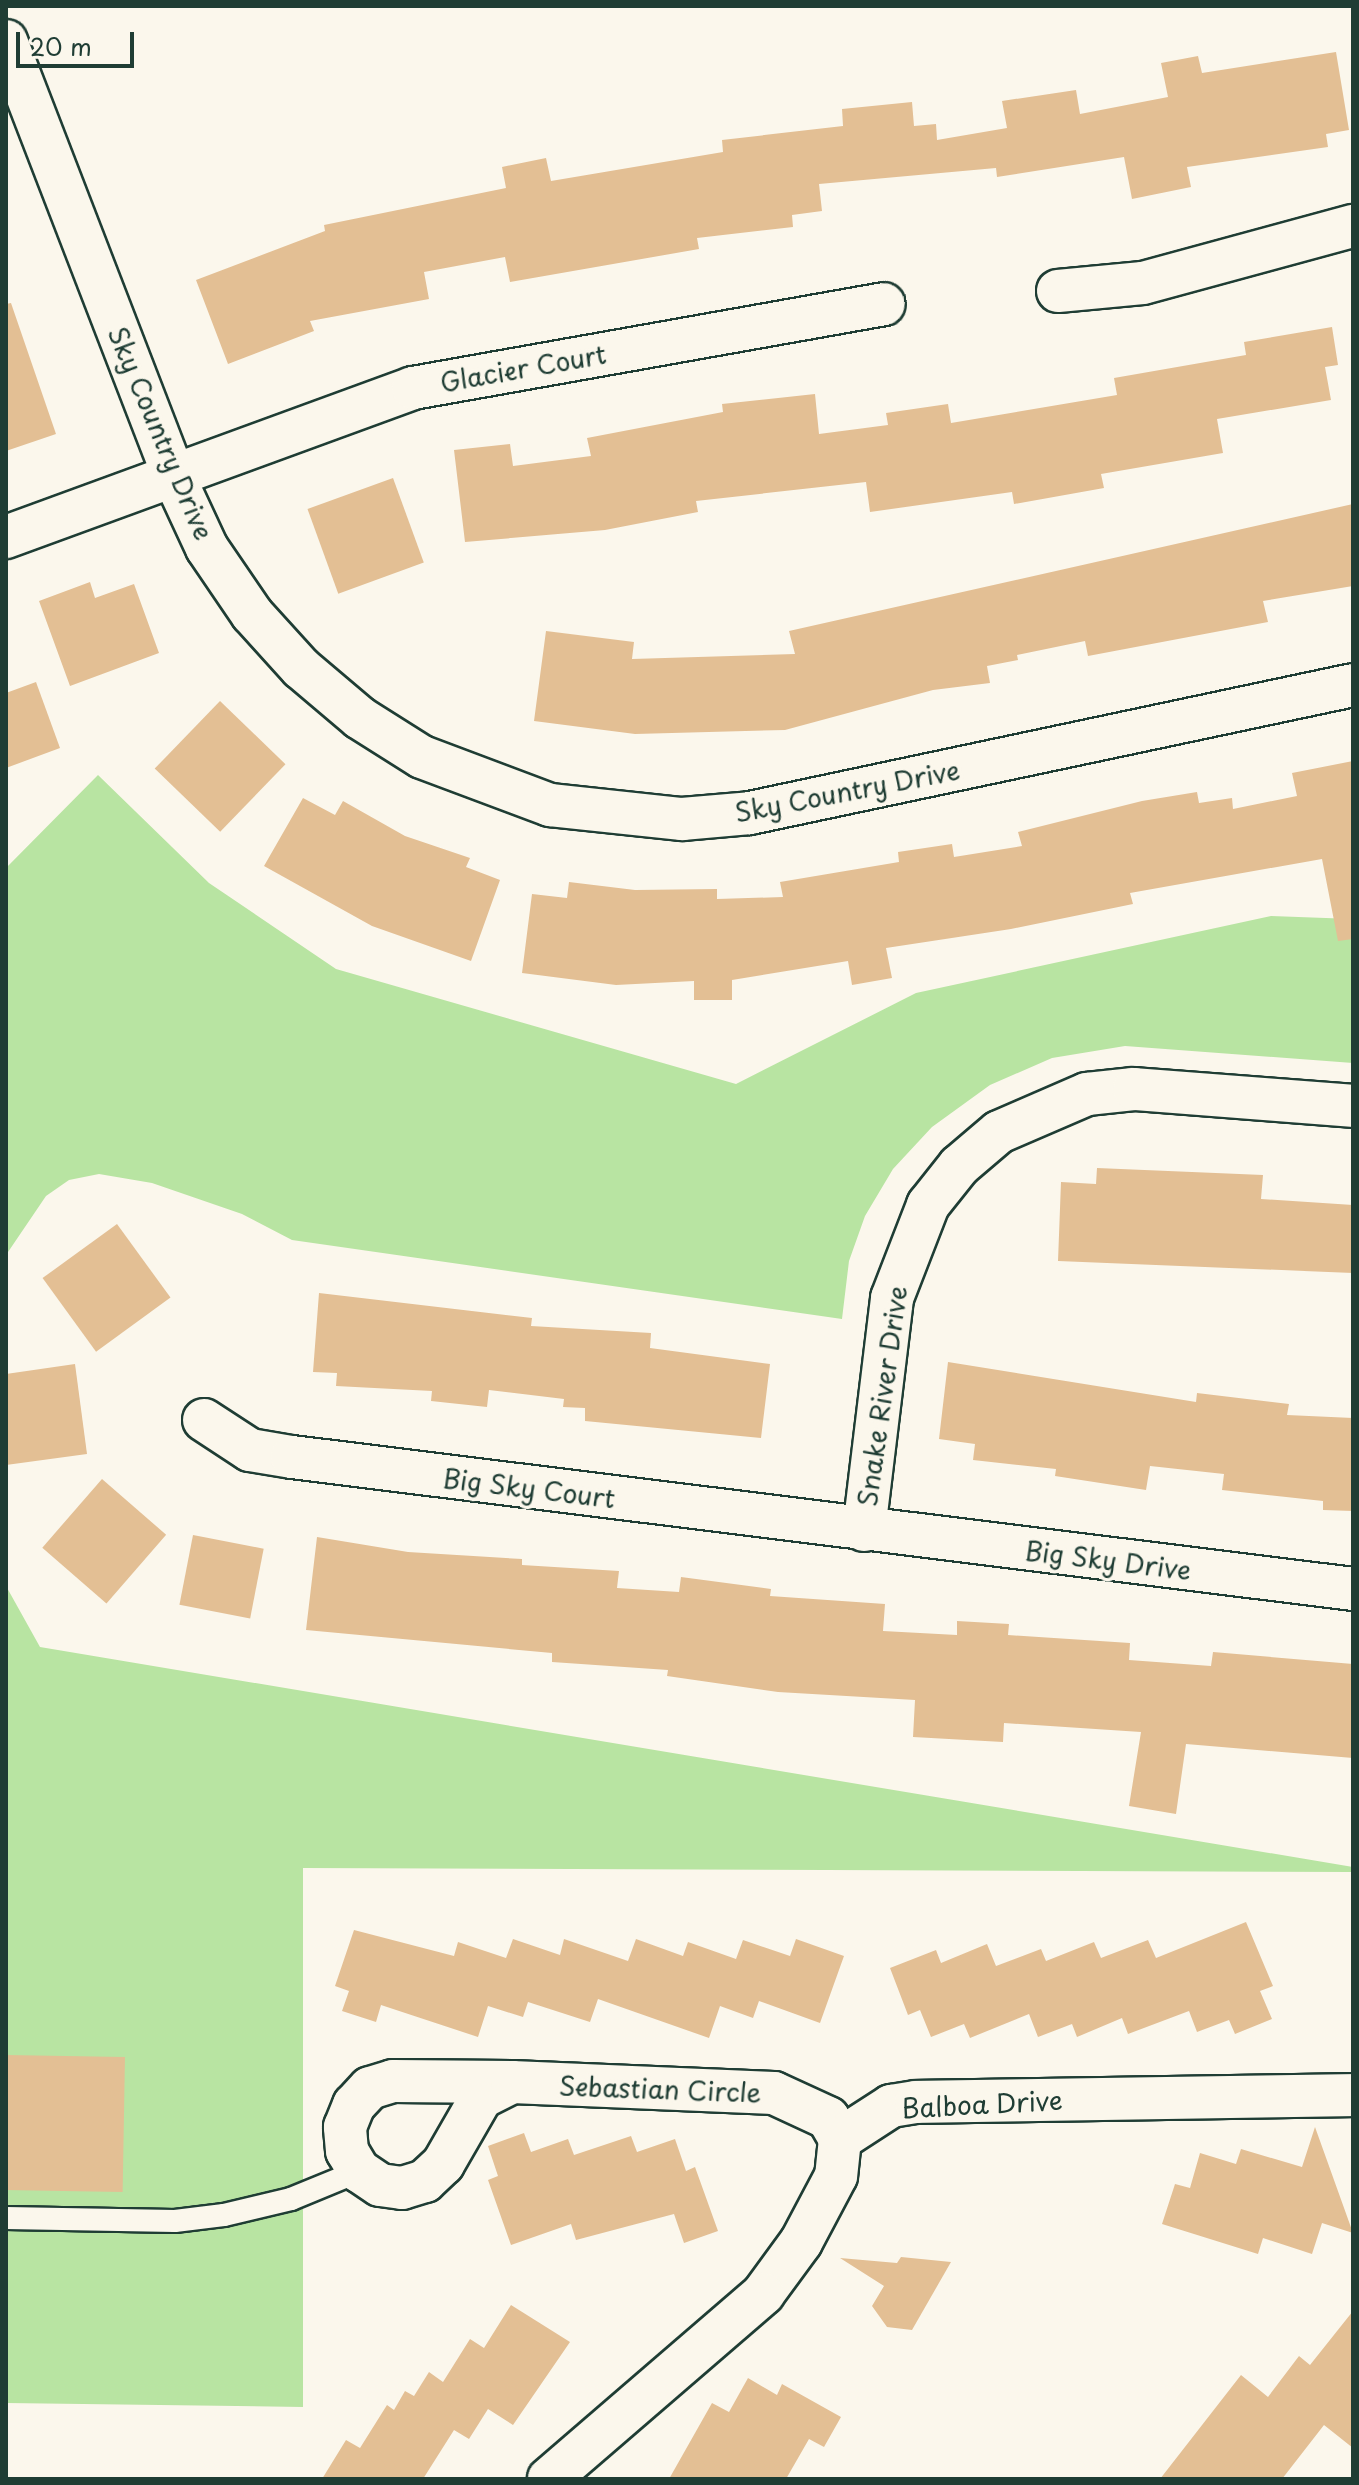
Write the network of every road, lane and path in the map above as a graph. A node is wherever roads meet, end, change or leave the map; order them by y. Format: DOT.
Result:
graph roads {
  1 [pos="6,41"];
  2 [pos="1353,226"];
  3 [pos="1058,291"];
  4 [pos="884,304"];
  5 [pos="174,477"];
  6 [pos="6,537"];
  7 [pos="1353,685"];
  8 [pos="1353,1106"];
  9 [pos="204,1420"];
  10 [pos="864,1530"];
  11 [pos="1353,1589"];
  12 [pos="512,2082"];
  13 [pos="1353,2095"];
  14 [pos="840,2139"];
  15 [pos="359,2171"];
  16 [pos="6,2218"];
  17 [pos="549,2479"];
  1 -- 5 [label="street, Sky Country Drive"];
  2 -- 3 [label="street"];
  4 -- 5 [label="street, Glacier Court"];
  5 -- 6 [label="street, Glacier Court"];
  5 -- 7 [label="street, Sky Country Drive"];
  8 -- 10 [label="street, Snake River Drive"];
  9 -- 10 [label="street, Big Sky Court"];
  10 -- 11 [label="street, Big Sky Drive"];
  12 -- 14 [label="street, Sebastian Circle"];
  12 -- 15 [label="street"];
  12 -- 15 [label="street, Sebastian Circle"];
  13 -- 14 [label="street, Balboa Drive"];
  14 -- 17 [label="street"];
  15 -- 16 [label="lane"];
}
